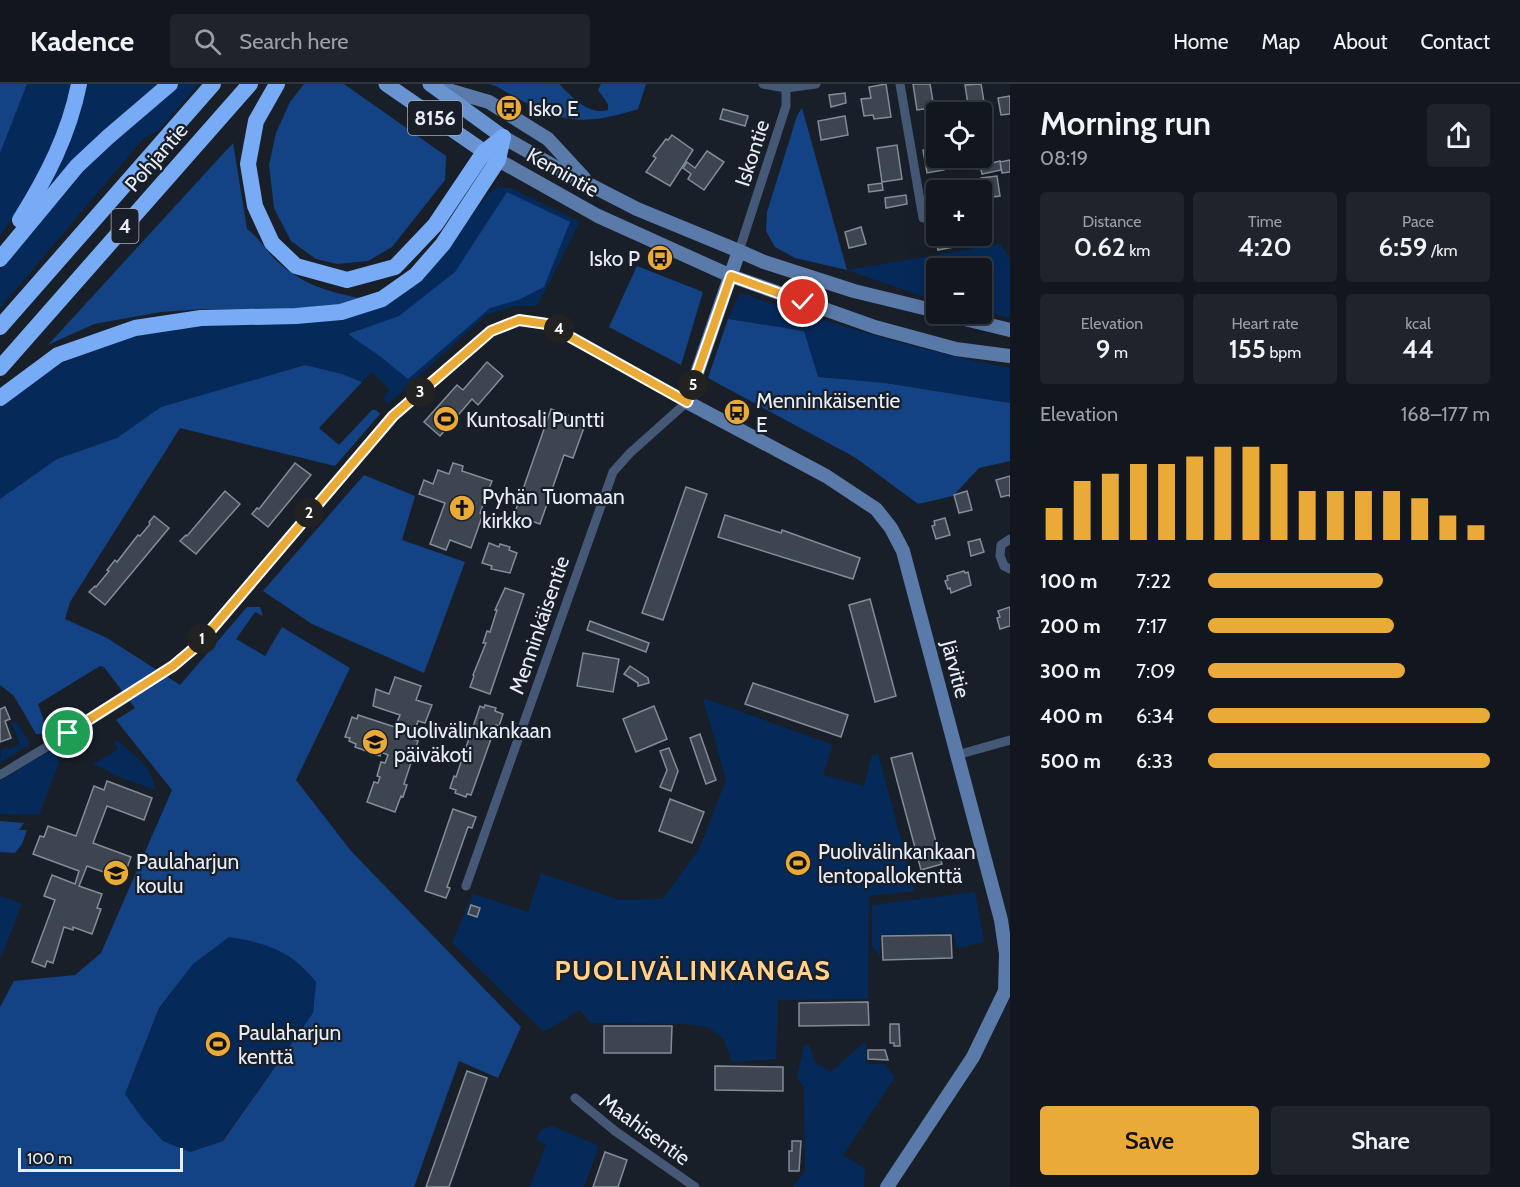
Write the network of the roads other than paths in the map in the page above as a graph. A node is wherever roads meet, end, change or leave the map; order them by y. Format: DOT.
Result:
graph roads {
  1 [pos="79,84"];
  2 [pos="170,84"];
  3 [pos="213,84"];
  4 [pos="250,84"];
  5 [pos="278,84"];
  6 [pos="386,84"];
  7 [pos="763,84"];
  8 [pos="816,84"];
  9 [pos="900,84"];
  10 [pos="430,85"];
  11 [pos="786,88"];
  12 [pos="503,137"];
  13 [pos="491,156"];
  14 [pos="591,186"];
  15 [pos="923,218"];
  16 [pos="739,251"];
  17 [pos="0,252"];
  18 [pos="0,259"];
  19 [pos="731,276"];
  20 [pos="926,309"];
  21 [pos="985,324"];
  22 [pos="0,327"];
  23 [pos="1010,330"];
  24 [pos="1010,356"];
  25 [pos="0,368"];
  26 [pos="0,398"];
  27 [pos="687,402"];
  28 [pos="1010,539"];
  29 [pos="1010,569"];
  30 [pos="1010,740"];
  31 [pos="957,755"];
  32 [pos="0,775"];
  33 [pos="466,886"];
  34 [pos="1008,992"];
  35 [pos="575,1098"];
  36 [pos="695,1187"];
  37 [pos="887,1187"];
  1 -- 17 [label="highway"];
  2 -- 18 [label="highway"];
  3 -- 22 [label="highway, Pohjantie / 4"];
  4 -- 25 [label="highway, Pohjantie / 4"];
  5 -- 13 [label="highway"];
  6 -- 13 [label="main road, Kemintie / 8156"];
  7 -- 11 [label="street"];
  8 -- 11 [label="street"];
  9 -- 15 [label="street"];
  10 -- 12 [label="main road, Kemintie / 8156"];
  10 -- 14 [label="main road"];
  11 -- 16 [label="street, Iskontie"];
  12 -- 13 [label="highway"];
  12 -- 14 [label="main road, Kemintie"];
  13 -- 19 [label="main road, Kemintie"];
  13 -- 26 [label="highway"];
  14 -- 16 [label="main road, Kemintie"];
  16 -- 19 [label="main road"];
  16 -- 20 [label="main road, Kemintie"];
  19 -- 24 [label="main road, Kemintie"];
  19 -- 27 [label="main road"];
  21 -- 23 [label="main road"];
  27 -- 31 [label="main road, Järvitie"];
  27 -- 32 [label="street"];
  27 -- 33 [label="street, Menninkäisentie"];
  28 -- 29 [label="street"];
  30 -- 31 [label="street"];
  31 -- 34 [label="main road, Järvitie"];
  34 -- 37 [label="main road, Järvitie"];
  35 -- 36 [label="street, Maahisentie"];
}
